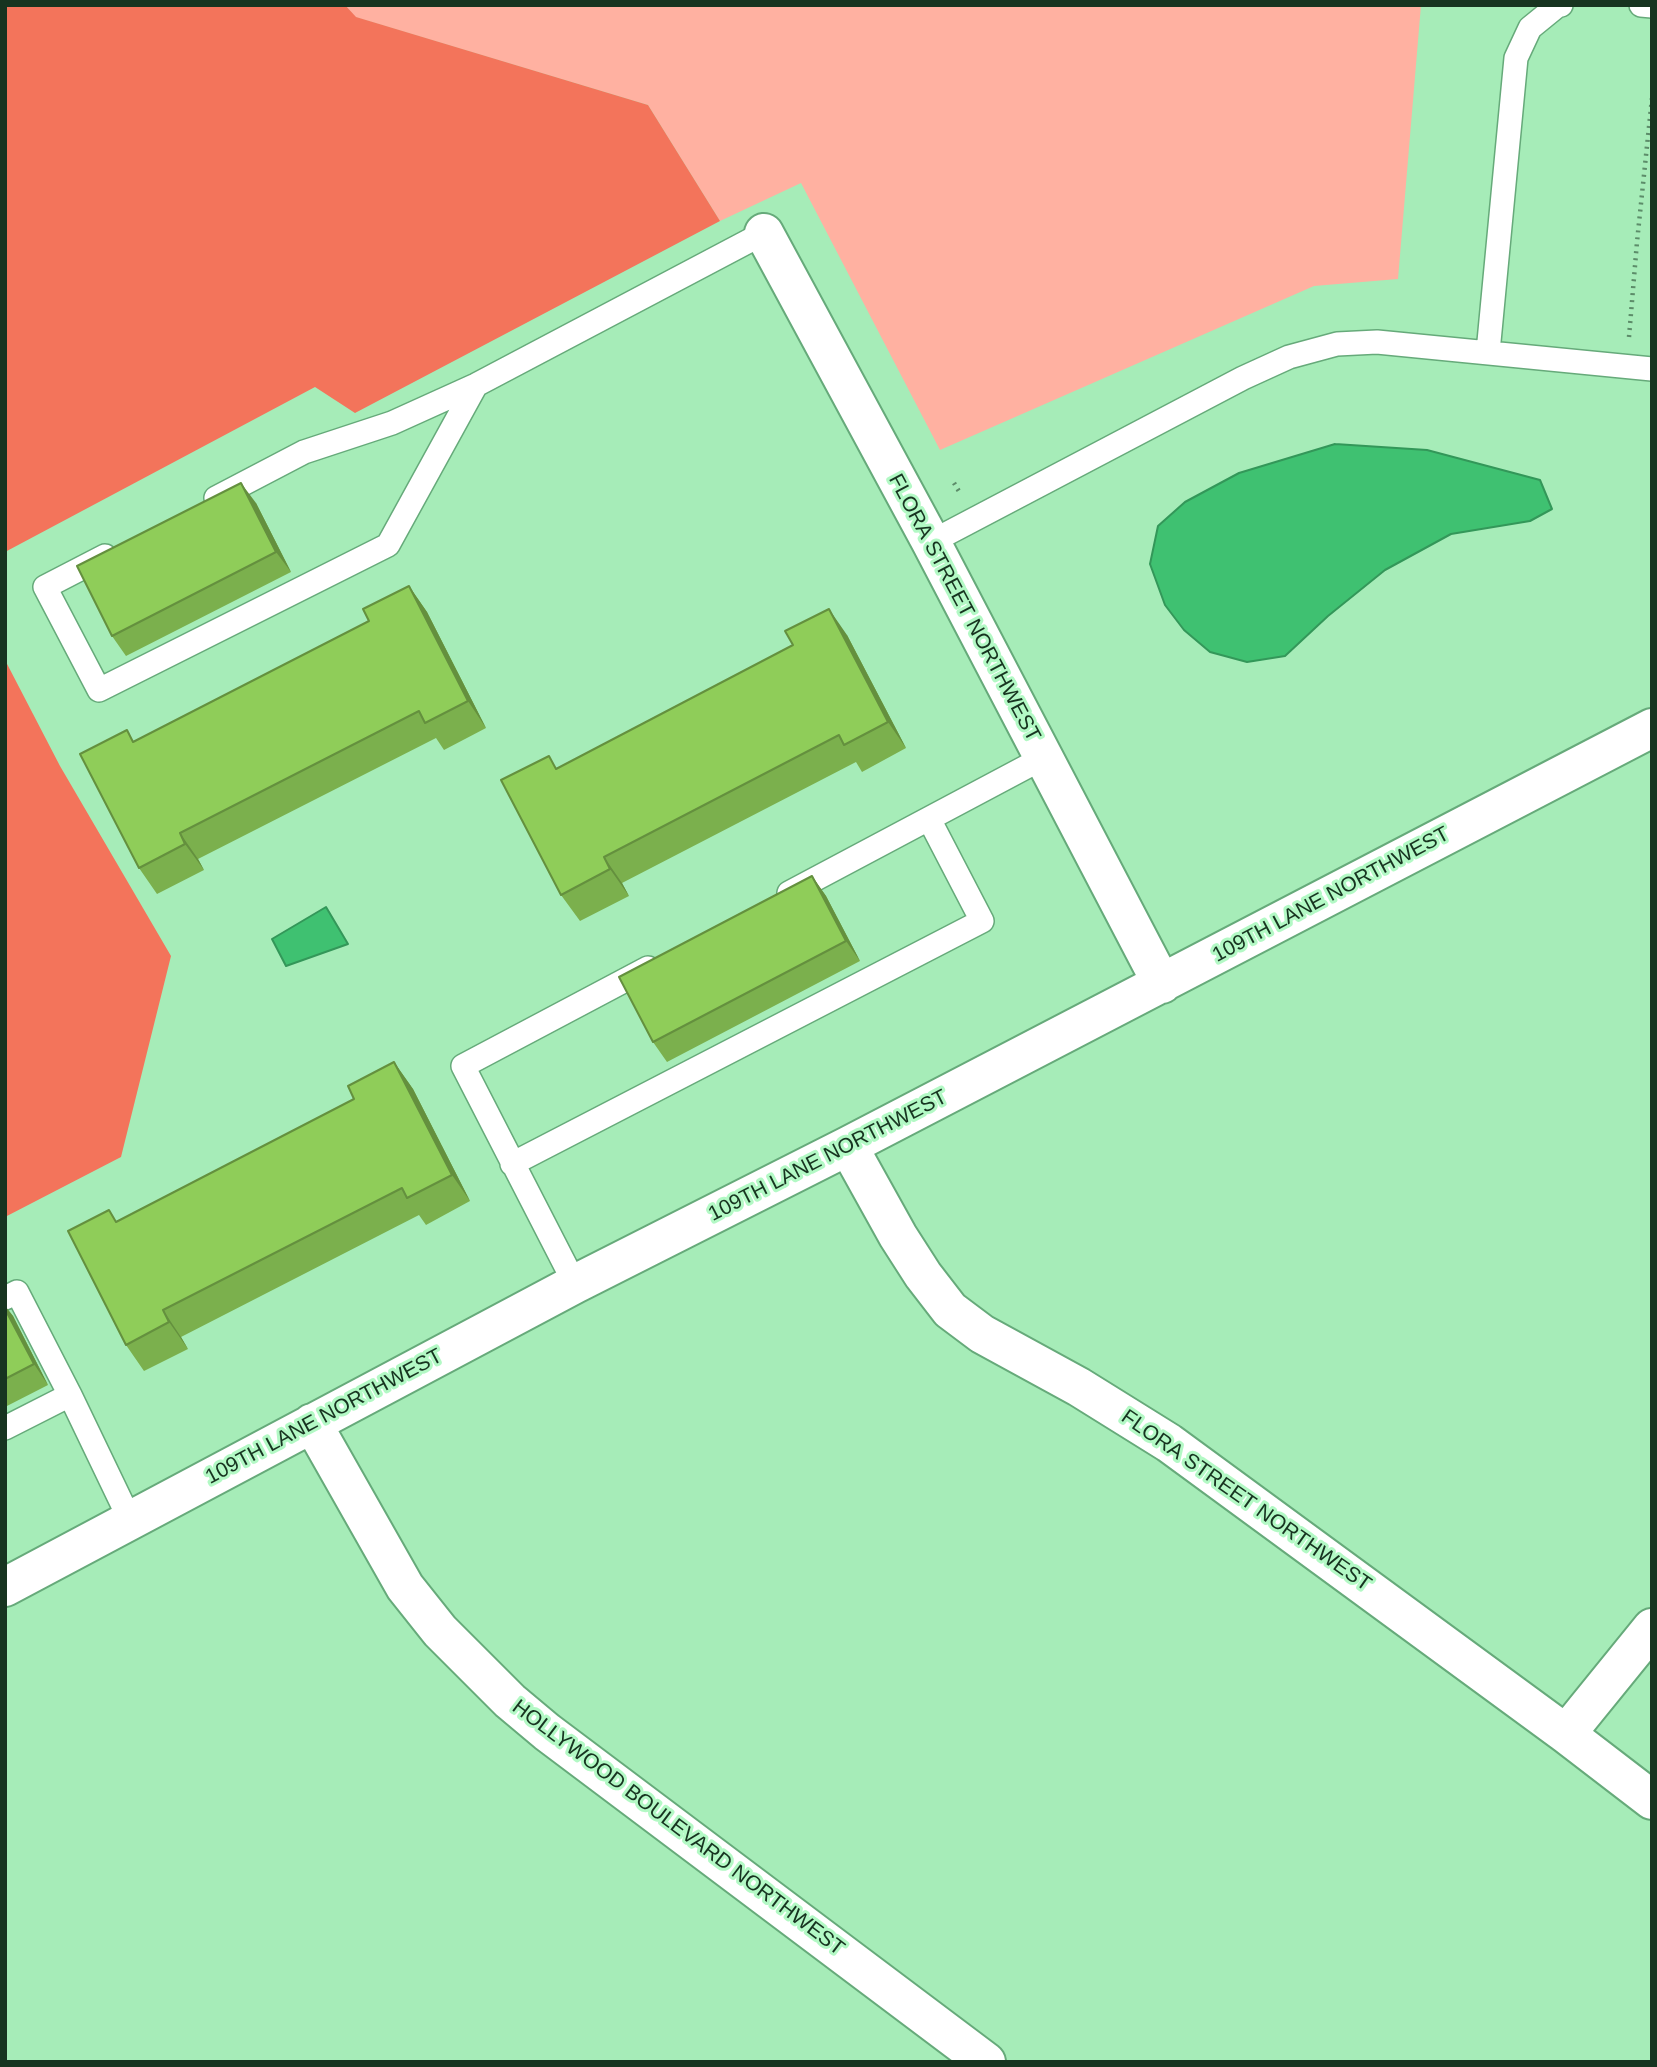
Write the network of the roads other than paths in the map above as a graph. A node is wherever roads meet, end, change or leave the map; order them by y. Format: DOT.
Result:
graph roads {
  1 [pos="1560,5"];
  2 [pos="1641,5"];
  3 [pos="1652,6"];
  4 [pos="764,233"];
  5 [pos="1488,352"];
  6 [pos="1652,369"];
  7 [pos="476,385"];
  8 [pos="193,510"];
  9 [pos="931,542"];
  10 [pos="119,548"];
  11 [pos="1652,727"];
  12 [pos="1043,758"];
  13 [pos="929,818"];
  14 [pos="769,903"];
  15 [pos="671,955"];
  16 [pos="1162,984"];
  17 [pos="848,1146"];
  18 [pos="512,1164"];
  19 [pos="575,1284"];
  20 [pos="5,1298"];
  21 [pos="69,1395"];
  22 [pos="312,1423"];
  23 [pos="5,1428"];
  24 [pos="130,1520"];
  25 [pos="5,1587"];
  26 [pos="1652,1628"];
  27 [pos="1566,1734"];
  28 [pos="1652,1800"];
  29 [pos="986,2062"];
  1 -- 5 [label="lane"];
  2 -- 3 [label="lane"];
  4 -- 7 [label="lane"];
  4 -- 9 [label="street, FLORA STREET NORTHWEST"];
  5 -- 6 [label="lane"];
  5 -- 9 [label="lane"];
  7 -- 8 [label="lane"];
  7 -- 10 [label="lane"];
  9 -- 12 [label="street, FLORA STREET NORTHWEST"];
  11 -- 16 [label="street, 109TH LANE NORTHWEST"];
  12 -- 13 [label="lane"];
  12 -- 16 [label="street, FLORA STREET NORTHWEST"];
  13 -- 14 [label="lane"];
  13 -- 18 [label="lane"];
  15 -- 18 [label="lane"];
  16 -- 17 [label="street, 109TH LANE NORTHWEST"];
  17 -- 19 [label="street, 109TH LANE NORTHWEST"];
  17 -- 27 [label="street, FLORA STREET NORTHWEST"];
  18 -- 19 [label="lane"];
  19 -- 22 [label="street, 109TH LANE NORTHWEST"];
  20 -- 21 [label="lane"];
  21 -- 23 [label="lane"];
  21 -- 24 [label="lane"];
  22 -- 24 [label="street, 109TH LANE NORTHWEST"];
  22 -- 29 [label="street, HOLLYWOOD BOULEVARD NORTHWEST"];
  24 -- 25 [label="street, 109TH LANE NORTHWEST"];
  26 -- 27 [label="street"];
  27 -- 28 [label="street, FLORA STREET NORTHWEST"];
}
